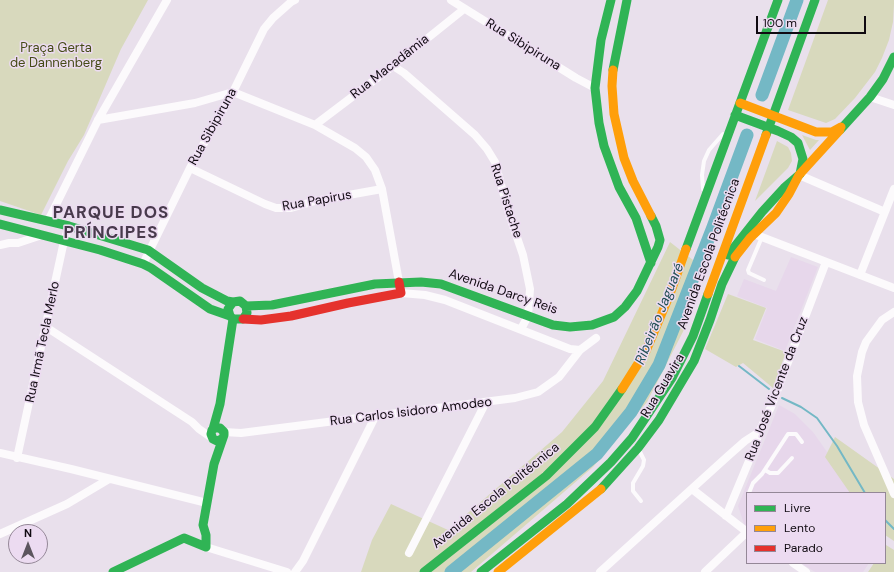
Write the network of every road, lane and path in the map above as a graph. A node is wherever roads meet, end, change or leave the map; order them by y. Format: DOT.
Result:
graph roads {
  1 [pos="167,0"];
  2 [pos="295,0"];
  3 [pos="451,0"];
  4 [pos="611,0"];
  5 [pos="627,0"];
  6 [pos="768,0"];
  7 [pos="778,0"];
  8 [pos="815,0"];
  9 [pos="464,9"];
  10 [pos="750,48"];
  11 [pos="894,57"];
  12 [pos="393,66"];
  13 [pos="595,88"];
  14 [pos="735,91"];
  15 [pos="233,92"];
  16 [pos="870,97"];
  17 [pos="740,103"];
  18 [pos="894,106"];
  19 [pos="735,115"];
  20 [pos="773,116"];
  21 [pos="98,120"];
  22 [pos="846,124"];
  23 [pos="314,125"];
  24 [pos="731,127"];
  25 [pos="769,127"];
  26 [pos="190,168"];
  27 [pos="799,175"];
  28 [pos="382,189"];
  29 [pos="894,189"];
  30 [pos="704,202"];
  31 [pos="0,210"];
  32 [pos="884,212"];
  33 [pos="48,222"];
  34 [pos="0,224"];
  35 [pos="69,226"];
  36 [pos="28,231"];
  37 [pos="42,235"];
  38 [pos="758,236"];
  39 [pos="64,241"];
  40 [pos="9,242"];
  41 [pos="0,245"];
  42 [pos="148,250"];
  43 [pos="826,262"];
  44 [pos="651,263"];
  45 [pos="143,264"];
  46 [pos="718,268"];
  47 [pos="860,275"];
  48 [pos="764,280"];
  49 [pos="399,282"];
  50 [pos="363,286"];
  51 [pos="894,288"];
  52 [pos="401,293"];
  53 [pos="356,301"];
  54 [pos="233,302"];
  55 [pos="246,306"];
  56 [pos="894,312"];
  57 [pos="528,316"];
  58 [pos="231,318"];
  59 [pos="243,318"];
  60 [pos="46,327"];
  61 [pos="521,329"];
  62 [pos="596,338"];
  63 [pos="580,350"];
  64 [pos="486,402"];
  65 [pos="374,417"];
  66 [pos="759,432"];
  67 [pos="217,434"];
  68 [pos="802,442"];
  69 [pos="638,448"];
  70 [pos="0,453"];
  71 [pos="18,458"];
  72 [pos="792,458"];
  73 [pos="765,470"];
  74 [pos="109,479"];
  75 [pos="692,489"];
  76 [pos="749,492"];
  77 [pos="894,494"];
  78 [pos="641,502"];
  79 [pos="207,503"];
  80 [pos="726,516"];
  81 [pos="746,531"];
  82 [pos="194,532"];
  83 [pos="746,533"];
  84 [pos="0,534"];
  85 [pos="206,547"];
  86 [pos="409,553"];
  87 [pos="794,564"];
  88 [pos="113,572"];
  89 [pos="287,572"];
  90 [pos="295,572"];
  91 [pos="424,572"];
  92 [pos="481,572"];
  93 [pos="498,572"];
  94 [pos="600,572"];
  95 [pos="705,572"];
  96 [pos="806,572"];
  1 -- 21 [label="street"];
  2 -- 15 [label="street, Rua Sibipiruna"];
  3 -- 9 [label="street, Rua Sibipiruna"];
  4 -- 13 [label="main road"];
  5 -- 44 [label="main road, Avenida Darcy Reis"];
  6 -- 10 [label="main road"];
  7 -- 17 [label="main road, Avenida Escola Politécnica"];
  8 -- 20 [label="main road, Avenida Escola Politécnica"];
  9 -- 12 [label="street, Rua Macadâmia"];
  9 -- 13 [label="street, Rua Sibipiruna"];
  11 -- 16 [label="main road"];
  12 -- 23 [label="street, Rua Macadâmia"];
  12 -- 57 [label="street, Rua Pistache"];
  13 -- 44 [label="main road"];
  14 -- 17 [label="main road"];
  15 -- 21 [label="street"];
  15 -- 23 [label="street"];
  15 -- 26 [label="street, Rua Sibipiruna"];
  16 -- 18 [label="street"];
  16 -- 22 [label="main road"];
  17 -- 19 [label="main road, Avenida Escola Politécnica"];
  17 -- 20 [label="main road"];
  19 -- 24 [label="main road, Avenida Escola Politécnica"];
  19 -- 25 [label="main road"];
  20 -- 22 [label="main road"];
  20 -- 25 [label="main road, Avenida Escola Politécnica"];
  21 -- 33 [label="street"];
  22 -- 27 [label="main road"];
  23 -- 28 [label="street"];
  24 -- 30 [label="main road, Avenida Escola Politécnica"];
  24 -- 30 [label="lane"];
  25 -- 27 [label="main road"];
  25 -- 46 [label="main road, Avenida Escola Politécnica"];
  26 -- 28 [label="street, Rua Papirus"];
  26 -- 42 [label="street, Rua Sibipiruna"];
  27 -- 32 [label="street"];
  27 -- 38 [label="main road, Rua Guavira"];
  27 -- 46 [label="main road"];
  28 -- 49 [label="street"];
  29 -- 32 [label="street"];
  30 -- 91 [label="main road, Avenida Escola Politécnica"];
  31 -- 33 [label="main road"];
  32 -- 47 [label="street"];
  33 -- 35 [label="main road"];
  33 -- 37 [label="main road"];
  34 -- 36 [label="main road"];
  35 -- 39 [label="street, Rua Irmã Tecla Merlo"];
  35 -- 42 [label="main road"];
  36 -- 37 [label="main road"];
  36 -- 40 [label="street"];
  37 -- 39 [label="main road"];
  37 -- 40 [label="street"];
  38 -- 43 [label="street"];
  38 -- 48 [label="lane"];
  38 -- 69 [label="main road, Rua Guavira"];
  39 -- 45 [label="main road"];
  39 -- 60 [label="street, Rua Irmã Tecla Merlo"];
  40 -- 41 [label="street"];
  42 -- 45 [label="street, Rua Sibipiruna"];
  42 -- 54 [label="main road"];
  43 -- 47 [label="street"];
  43 -- 66 [label="street, Rua José Vicente da Cruz"];
  44 -- 57 [label="main road, Avenida Darcy Reis"];
  45 -- 58 [label="main road"];
  46 -- 92 [label="main road, Avenida Escola Politécnica"];
  47 -- 51 [label="street"];
  49 -- 50 [label="main road, Avenida Darcy Reis"];
  49 -- 52 [label="main road"];
  49 -- 57 [label="main road, Avenida Darcy Reis"];
  50 -- 53 [label="main road"];
  50 -- 55 [label="main road, Avenida Darcy Reis"];
  52 -- 53 [label="main road, Avenida Darcy Reis"];
  52 -- 61 [label="street, Avenida Darcy Reis"];
  53 -- 59 [label="main road, Avenida Darcy Reis"];
  54 -- 55 [label="main road"];
  54 -- 58 [label="main road"];
  55 -- 59 [label="main road"];
  56 -- 77 [label="street"];
  57 -- 61 [label="street, Rua Pistache"];
  58 -- 59 [label="main road"];
  58 -- 67 [label="main road"];
  60 -- 67 [label="street, Rua Carlos Isidoro Amodeo"];
  60 -- 71 [label="street, Rua Irmã Tecla Merlo"];
  61 -- 63 [label="street, Avenida Darcy Reis"];
  62 -- 63 [label="street"];
  63 -- 64 [label="street, Rua Carlos Isidoro Amodeo"];
  64 -- 65 [label="street, Rua Carlos Isidoro Amodeo"];
  64 -- 86 [label="street"];
  65 -- 67 [label="street, Rua Carlos Isidoro Amodeo"];
  65 -- 90 [label="street"];
  66 -- 75 [label="street"];
  66 -- 80 [label="street, Rua José Vicente da Cruz"];
  67 -- 79 [label="main road"];
  68 -- 73 [label="lane"];
  69 -- 78 [label="lane"];
  69 -- 93 [label="main road, Rua Guavira"];
  70 -- 71 [label="street"];
  71 -- 74 [label="street"];
  72 -- 73 [label="lane"];
  73 -- 76 [label="lane"];
  74 -- 79 [label="street"];
  74 -- 84 [label="street"];
  75 -- 80 [label="street"];
  75 -- 94 [label="street"];
  79 -- 82 [label="main road"];
  80 -- 81 [label="street"];
  82 -- 85 [label="main road"];
  82 -- 85 [label="main road"];
  82 -- 88 [label="main road"];
  83 -- 95 [label="street"];
  85 -- 89 [label="street"];
  87 -- 96 [label="street"];
}
